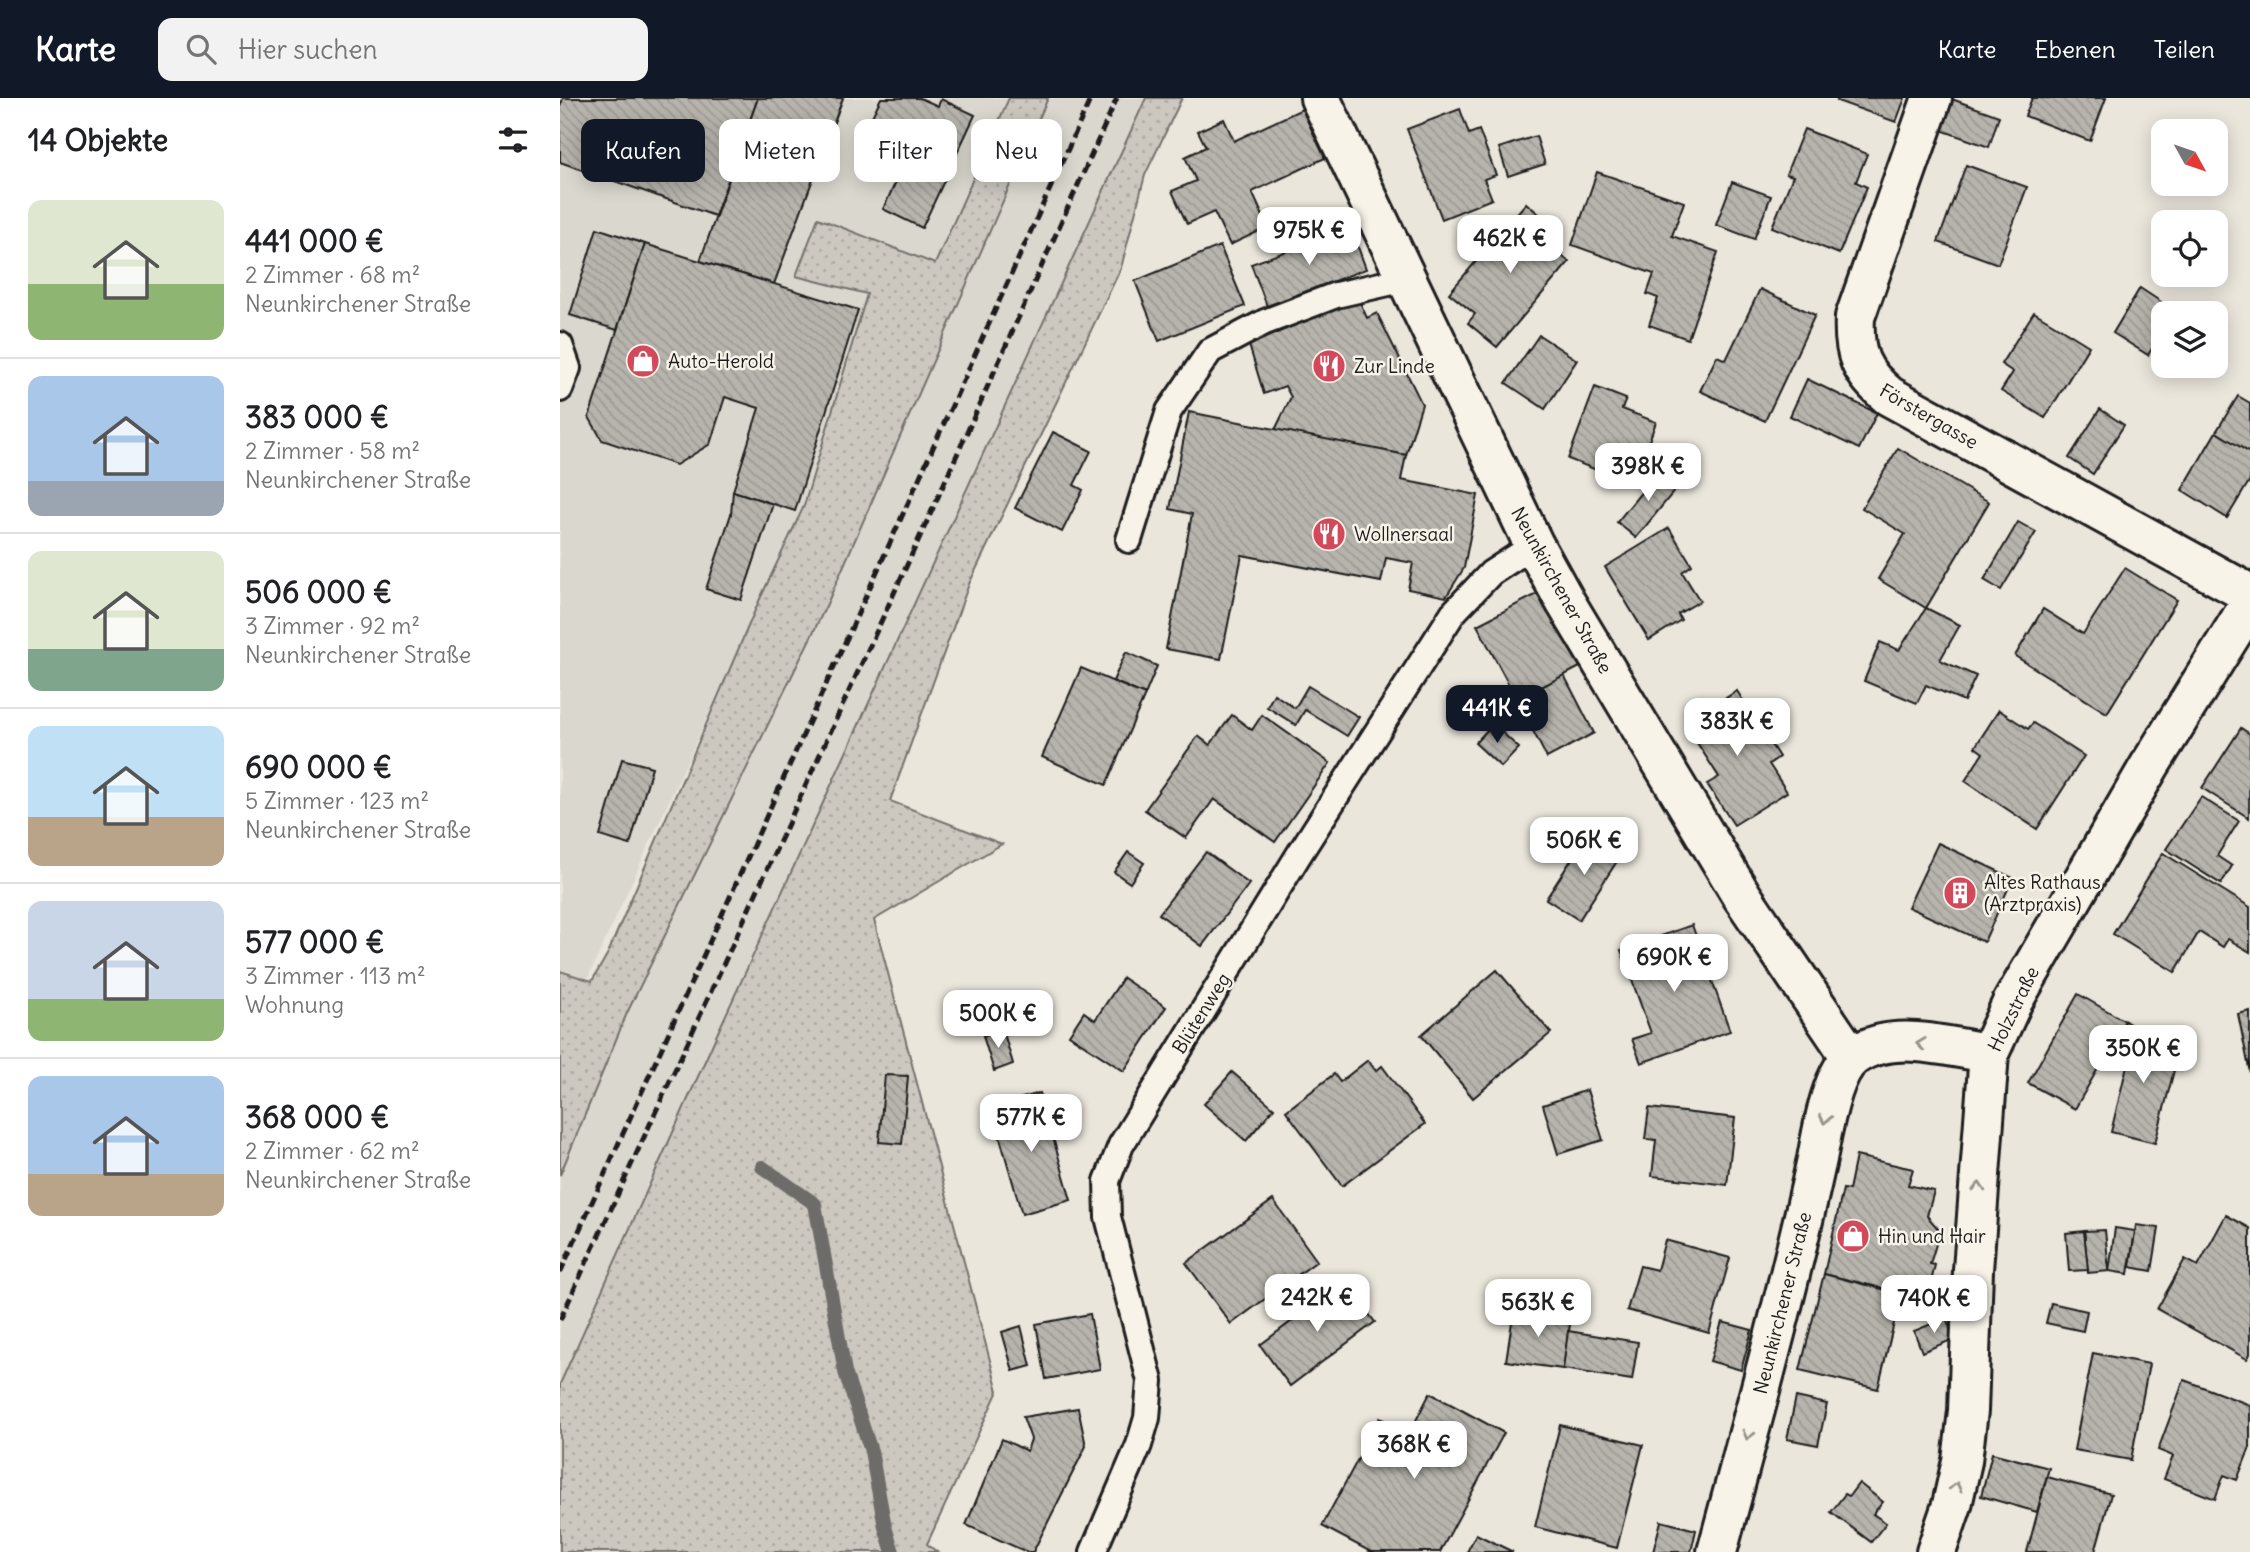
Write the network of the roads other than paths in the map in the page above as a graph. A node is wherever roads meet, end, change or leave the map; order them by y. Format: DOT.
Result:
graph roads {
  1 [pos="1320,98"];
  2 [pos="1932,98"];
  3 [pos="1406,279"];
  4 [pos="560,345"];
  5 [pos="560,389"];
  6 [pos="1129,540"];
  7 [pos="1534,545"];
  8 [pos="2250,594"];
  9 [pos="2250,604"];
  10 [pos="1989,1053"];
  11 [pos="1851,1057"];
  12 [pos="1093,1552"];
  13 [pos="1717,1552"];
  14 [pos="1936,1552"];
  1 -- 3 [label="street, Neunkirchener Straße"];
  2 -- 8 [label="street, Förstergasse"];
  3 -- 6 [label="lane"];
  3 -- 7 [label="street, Neunkirchener Straße"];
  4 -- 5 [label="lane"];
  7 -- 11 [label="street, Neunkirchener Straße"];
  7 -- 12 [label="lane, Blütenweg"];
  9 -- 10 [label="street, Holzstraße"];
  10 -- 11 [label="street, one-way"];
  14 -- 10 [label="street, Holzstraße, one-way"];
  11 -- 13 [label="street, Neunkirchener Straße, one-way"];
}
